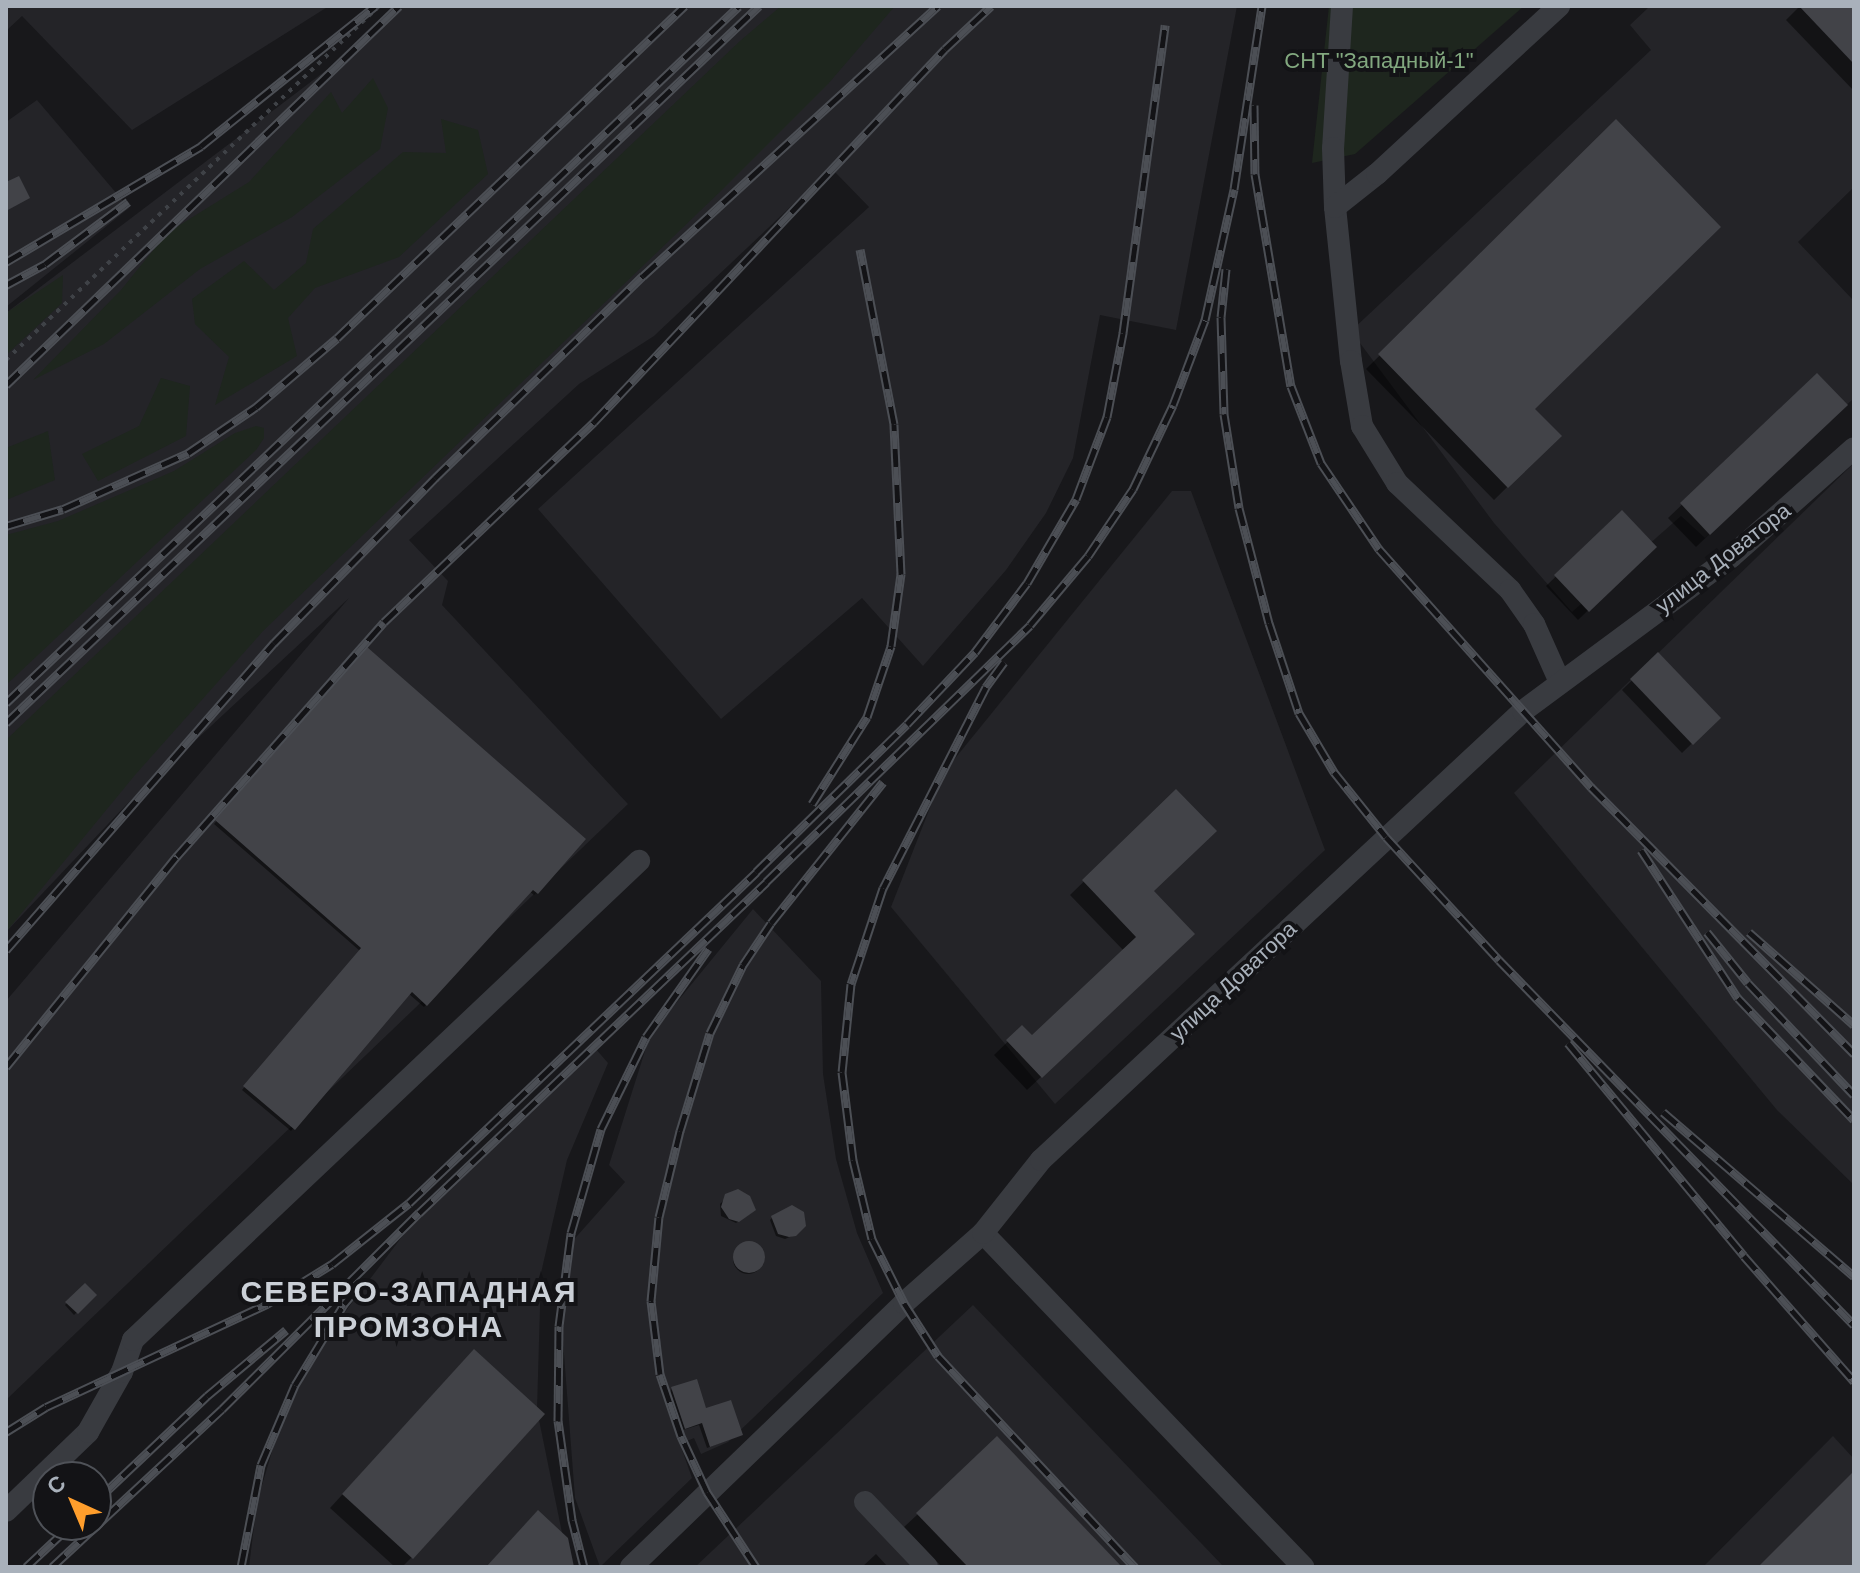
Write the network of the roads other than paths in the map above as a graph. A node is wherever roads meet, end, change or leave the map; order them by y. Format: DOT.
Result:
graph roads {
  1 [pos="1342,6"];
  2 [pos="1559,6"];
  3 [pos="1335,207"];
  4 [pos="1854,448"];
  5 [pos="1560,682"];
  6 [pos="639,861"];
  7 [pos="983,1233"];
  8 [pos="865,1502"];
  9 [pos="6,1511"];
  10 [pos="631,1567"];
  11 [pos="927,1567"];
  12 [pos="1303,1567"];
  1 -- 3 [label="street"];
  2 -- 3 [label="street"];
  3 -- 5 [label="street"];
  4 -- 5 [label="street, улица Доватора"];
  5 -- 7 [label="street, улица Доватора"];
  6 -- 9 [label="street"];
  7 -- 10 [label="street, улица Доватора"];
  7 -- 12 [label="street"];
  8 -- 11 [label="street"];
}
